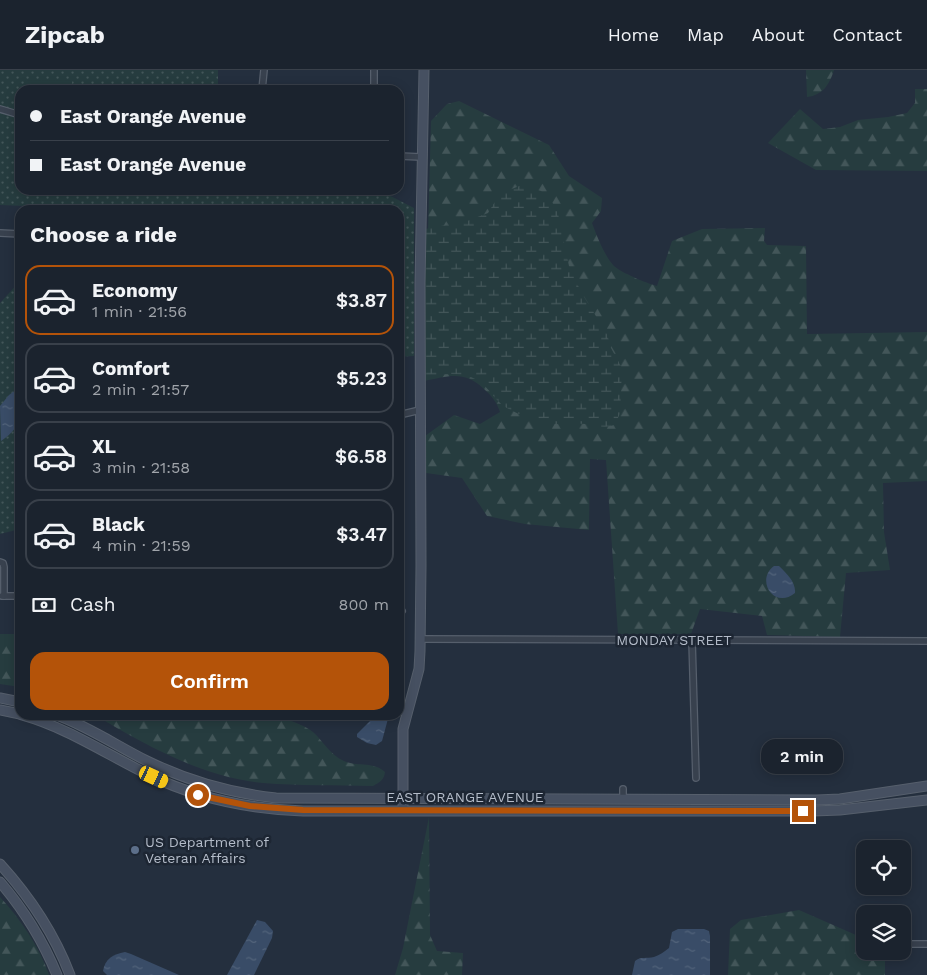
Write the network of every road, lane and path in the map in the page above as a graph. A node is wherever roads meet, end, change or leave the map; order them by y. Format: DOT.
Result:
graph roads {
  1 [pos="264,70"];
  2 [pos="374,70"];
  3 [pos="424,70"];
  4 [pos="262,85"];
  5 [pos="374,85"];
  6 [pos="0,109"];
  7 [pos="15,114"];
  8 [pos="404,156"];
  9 [pos="421,157"];
  10 [pos="0,233"];
  11 [pos="15,234"];
  12 [pos="420,410"];
  13 [pos="404,414"];
  14 [pos="0,562"];
  15 [pos="2,596"];
  16 [pos="15,596"];
  17 [pos="420,639"];
  18 [pos="692,640"];
  19 [pos="927,641"];
  20 [pos="0,698"];
  21 [pos="15,701"];
  22 [pos="0,710"];
  23 [pos="15,714"];
  24 [pos="35,720"];
  25 [pos="69,720"];
  26 [pos="159,767"];
  27 [pos="154,777"];
  28 [pos="696,778"];
  29 [pos="927,786"];
  30 [pos="623,789"];
  31 [pos="403,800"];
  32 [pos="623,800"];
  33 [pos="927,800"];
  34 [pos="403,811"];
  35 [pos="624,811"];
  36 [pos="0,864"];
  37 [pos="10,874"];
  38 [pos="0,882"];
  39 [pos="911,944"];
  40 [pos="927,944"];
  41 [pos="58,975"];
  42 [pos="70,975"];
  1 -- 4 [label="street"];
  2 -- 5 [label="street"];
  3 -- 9 [label="street"];
  6 -- 7 [label="street"];
  8 -- 9 [label="street"];
  9 -- 12 [label="street"];
  10 -- 11 [label="street"];
  12 -- 13 [label="street"];
  12 -- 17 [label="street"];
  14 -- 15 [label="street"];
  15 -- 16 [label="street"];
  17 -- 18 [label="street, MONDAY STREET"];
  17 -- 31 [label="street"];
  18 -- 19 [label="street, MONDAY STREET"];
  18 -- 28 [label="street"];
  20 -- 21 [label="street"];
  22 -- 23 [label="street, EAST ORANGE AVENUE"];
  24 -- 27 [label="street, EAST ORANGE AVENUE"];
  25 -- 26 [label="street, EAST ORANGE AVENUE"];
  26 -- 27 [label="street"];
  26 -- 31 [label="street, EAST ORANGE AVENUE"];
  27 -- 34 [label="street, EAST ORANGE AVENUE"];
  29 -- 32 [label="street, EAST ORANGE AVENUE"];
  30 -- 32 [label="street"];
  31 -- 32 [label="street, EAST ORANGE AVENUE"];
  31 -- 34 [label="street"];
  32 -- 35 [label="street"];
  33 -- 35 [label="street, EAST ORANGE AVENUE"];
  34 -- 35 [label="street, EAST ORANGE AVENUE"];
  36 -- 37 [label="street"];
  37 -- 38 [label="street"];
  37 -- 42 [label="street"];
  38 -- 41 [label="street"];
  39 -- 40 [label="street"];
}
